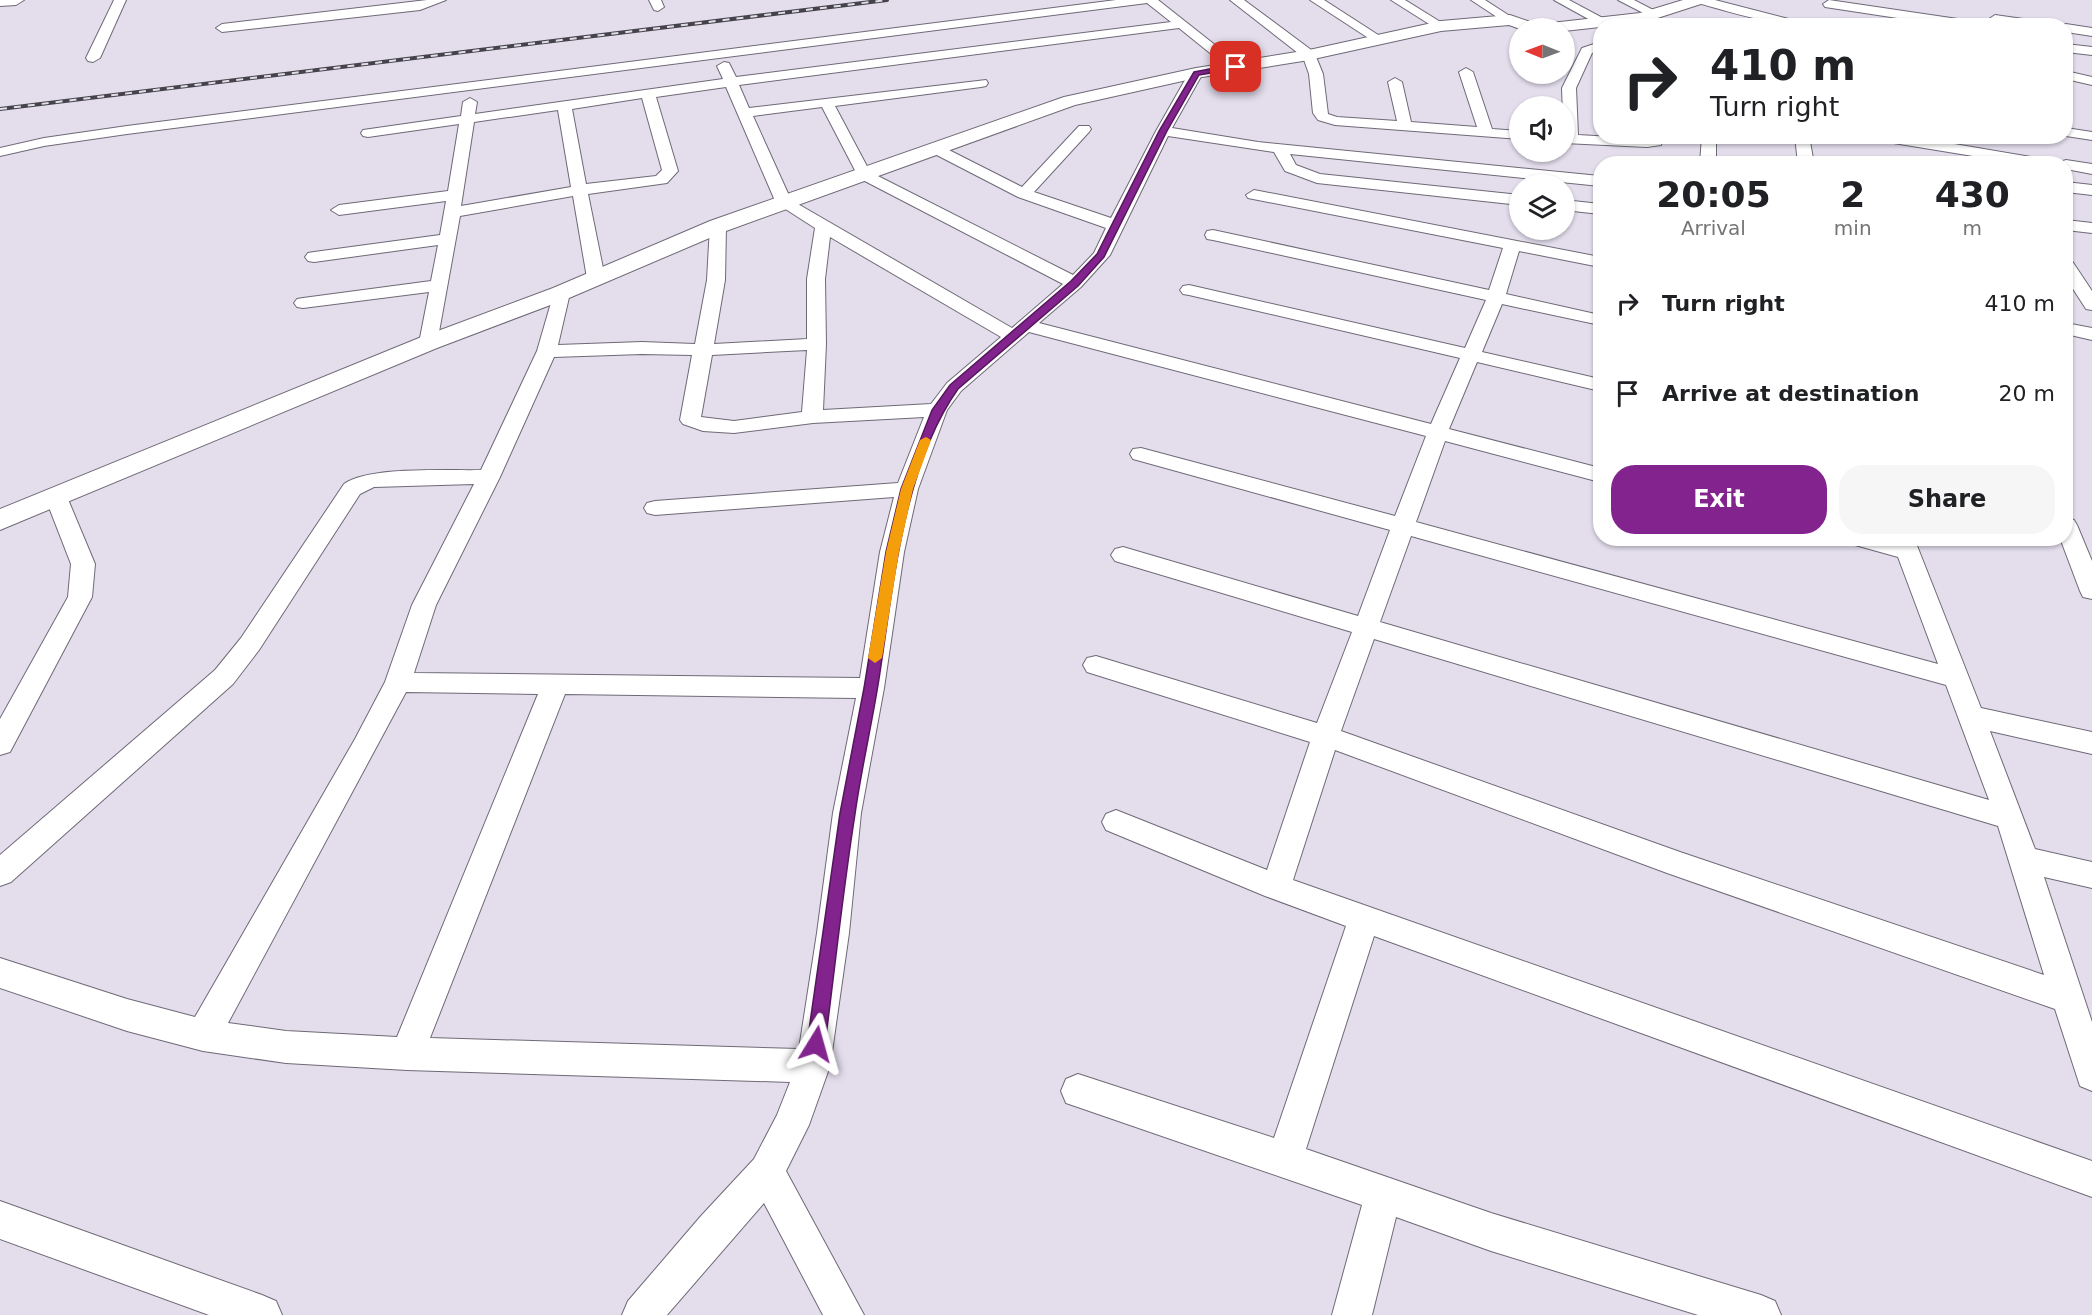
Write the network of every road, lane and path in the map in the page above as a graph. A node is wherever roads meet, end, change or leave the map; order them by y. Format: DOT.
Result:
graph roads {
  1 [pos="15,0"];
  2 [pos="120,0"];
  3 [pos="440,0"];
  4 [pos="1144,0"];
  5 [pos="1151,0"];
  6 [pos="1236,0"];
  7 [pos="1316,0"];
  8 [pos="1397,0"];
  9 [pos="1478,0"];
  10 [pos="1560,0"];
  11 [pos="1624,0"];
  12 [pos="1702,0"];
  13 [pos="1909,0"];
  14 [pos="0,1"];
  15 [pos="1829,6"];
  16 [pos="1746,13"];
  17 [pos="1655,14"];
  18 [pos="1910,16"];
  19 [pos="1596,18"];
  20 [pos="1633,18"];
  21 [pos="1734,18"];
  22 [pos="1768,18"];
  23 [pos="1924,18"];
  24 [pos="1509,19"];
  25 [pos="1509,20"];
  26 [pos="1182,24"];
  27 [pos="1593,24"];
  28 [pos="1441,26"];
  29 [pos="1575,26"];
  30 [pos="222,28"];
  31 [pos="2073,29"];
  32 [pos="2092,32"];
  33 [pos="1380,40"];
  34 [pos="889,48"];
  35 [pos="1593,49"];
  36 [pos="2073,49"];
  37 [pos="2092,51"];
  38 [pos="719,55"];
  39 [pos="93,58"];
  40 [pos="1312,64"];
  41 [pos="1236,67"];
  42 [pos="1466,72"];
  43 [pos="1196,73"];
  44 [pos="2073,77"];
  45 [pos="2092,81"];
  46 [pos="730,82"];
  47 [pos="1395,82"];
  48 [pos="981,83"];
  49 [pos="471,87"];
  50 [pos="648,94"];
  51 [pos="1569,96"];
  52 [pos="827,103"];
  53 [pos="564,106"];
  54 [pos="744,113"];
  55 [pos="468,119"];
  56 [pos="1405,126"];
  57 [pos="1084,129"];
  58 [pos="1163,131"];
  59 [pos="1486,132"];
  60 [pos="368,133"];
  61 [pos="2073,133"];
  62 [pos="1509,134"];
  63 [pos="2090,136"];
  64 [pos="1575,139"];
  65 [pos="1593,140"];
  66 [pos="1912,144"];
  67 [pos="934,148"];
  68 [pos="1279,148"];
  69 [pos="0,152"];
  70 [pos="1987,156"];
  71 [pos="2073,166"];
  72 [pos="2092,169"];
  73 [pos="864,175"];
  74 [pos="1593,180"];
  75 [pos="2073,188"];
  76 [pos="580,190"];
  77 [pos="2092,190"];
  78 [pos="1024,194"];
  79 [pos="455,195"];
  80 [pos="1254,195"];
  81 [pos="1509,199"];
  82 [pos="784,203"];
  83 [pos="1575,206"];
  84 [pos="1593,208"];
  85 [pos="339,210"];
  86 [pos="452,213"];
  87 [pos="1117,225"];
  88 [pos="717,226"];
  89 [pos="2073,226"];
  90 [pos="824,227"];
  91 [pos="2092,228"];
  92 [pos="1213,235"];
  93 [pos="448,239"];
  94 [pos="1513,245"];
  95 [pos="314,257"];
  96 [pos="1593,261"];
  97 [pos="2073,276"];
  98 [pos="596,278"];
  99 [pos="1075,284"];
  100 [pos="439,285"];
  101 [pos="1189,290"];
  102 [pos="561,293"];
  103 [pos="1496,297"];
  104 [pos="303,303"];
  105 [pos="2092,305"];
  106 [pos="1593,318"];
  107 [pos="2073,330"];
  108 [pos="1018,331"];
  109 [pos="2092,334"];
  110 [pos="428,343"];
  111 [pos="817,344"];
  112 [pos="705,350"];
  113 [pos="547,351"];
  114 [pos="1472,354"];
  115 [pos="1593,384"];
  116 [pos="937,410"];
  117 [pos="812,417"];
  118 [pos="1437,434"];
  119 [pos="1141,454"];
  120 [pos="1593,473"];
  121 [pos="489,477"];
  122 [pos="907,489"];
  123 [pos="56,497"];
  124 [pos="656,508"];
  125 [pos="0,520"];
  126 [pos="1404,527"];
  127 [pos="2073,530"];
  128 [pos="2092,535"];
  129 [pos="2073,545"];
  130 [pos="1903,546"];
  131 [pos="1123,555"];
  132 [pos="2092,591"];
  133 [pos="1366,626"];
  134 [pos="1096,665"];
  135 [pos="1958,679"];
  136 [pos="398,682"];
  137 [pos="555,685"];
  138 [pos="871,688"];
  139 [pos="1970,716"];
  140 [pos="1326,736"];
  141 [pos="2092,743"];
  142 [pos="0,744"];
  143 [pos="2010,818"];
  144 [pos="1116,822"];
  145 [pos="2023,859"];
  146 [pos="0,873"];
  147 [pos="2092,875"];
  148 [pos="1276,887"];
  149 [pos="1364,919"];
  150 [pos="0,974"];
  151 [pos="2068,998"];
  152 [pos="203,1035"];
  153 [pos="408,1054"];
  154 [pos="2090,1062"];
  155 [pos="813,1066"];
  156 [pos="1078,1091"];
  157 [pos="1285,1159"];
  158 [pos="767,1172"];
  159 [pos="2092,1179"];
  160 [pos="1383,1195"];
  161 [pos="0,1220"];
  162 [pos="843,1313"];
  163 [pos="262,1315"];
  164 [pos="642,1315"];
  165 [pos="1352,1315"];
  166 [pos="1761,1315"];
  1 -- 14 [label="street"];
  2 -- 39 [label="street"];
  3 -- 30 [label="street"];
  4 -- 34 [label="street"];
  5 -- 26 [label="street"];
  6 -- 40 [label="street"];
  7 -- 33 [label="street"];
  8 -- 28 [label="street"];
  9 -- 24 [label="street"];
  10 -- 19 [label="street"];
  11 -- 17 [label="street"];
  12 -- 16 [label="street"];
  12 -- 17 [label="street"];
  13 -- 18 [label="street"];
  15 -- 18 [label="street"];
  16 -- 21 [label="street"];
  16 -- 22 [label="street"];
  17 -- 20 [label="street"];
  18 -- 23 [label="street"];
  25 -- 28 [label="street"];
  26 -- 34 [label="street"];
  26 -- 41 [label="street"];
  27 -- 29 [label="street"];
  28 -- 33 [label="street"];
  31 -- 32 [label="street"];
  33 -- 40 [label="street"];
  34 -- 38 [label="street"];
  34 -- 46 [label="street"];
  35 -- 51 [label="street"];
  36 -- 37 [label="street"];
  38 -- 46 [label="street"];
  38 -- 49 [label="street"];
  40 -- 41 [label="street"];
  40 -- 56 [label="street"];
  41 -- 43 [label="street"];
  42 -- 59 [label="street"];
  43 -- 58 [label="street"];
  43 -- 67 [label="street"];
  44 -- 45 [label="street"];
  46 -- 50 [label="street"];
  46 -- 54 [label="street"];
  47 -- 56 [label="street"];
  48 -- 52 [label="street"];
  49 -- 55 [label="street"];
  49 -- 69 [label="street"];
  50 -- 53 [label="street"];
  50 -- 76 [label="street"];
  52 -- 54 [label="street"];
  52 -- 73 [label="street"];
  53 -- 55 [label="street"];
  53 -- 76 [label="street"];
  54 -- 82 [label="street"];
  55 -- 60 [label="street"];
  55 -- 79 [label="street"];
  56 -- 59 [label="street"];
  57 -- 78 [label="street"];
  58 -- 68 [label="street"];
  58 -- 87 [label="street"];
  59 -- 62 [label="street"];
  61 -- 63 [label="street"];
  64 -- 65 [label="street"];
  66 -- 70 [label="street"];
  67 -- 73 [label="street"];
  67 -- 78 [label="street"];
  68 -- 74 [label="street"];
  68 -- 81 [label="street"];
  71 -- 72 [label="street"];
  73 -- 82 [label="street"];
  73 -- 99 [label="street"];
  75 -- 77 [label="street"];
  76 -- 86 [label="street"];
  76 -- 98 [label="street"];
  78 -- 87 [label="street"];
  79 -- 85 [label="street"];
  79 -- 86 [label="street"];
  80 -- 94 [label="street"];
  82 -- 88 [label="street"];
  82 -- 90 [label="street"];
  83 -- 84 [label="street"];
  86 -- 93 [label="street"];
  87 -- 99 [label="street"];
  88 -- 98 [label="street"];
  88 -- 112 [label="street"];
  89 -- 91 [label="street"];
  90 -- 108 [label="street"];
  90 -- 111 [label="street"];
  92 -- 103 [label="street"];
  93 -- 95 [label="street"];
  93 -- 100 [label="street"];
  94 -- 96 [label="street"];
  94 -- 103 [label="street"];
  97 -- 105 [label="street"];
  98 -- 102 [label="street"];
  99 -- 108 [label="street"];
  100 -- 104 [label="street"];
  100 -- 110 [label="street"];
  101 -- 114 [label="street"];
  102 -- 110 [label="street"];
  102 -- 113 [label="street"];
  103 -- 106 [label="street"];
  103 -- 114 [label="street"];
  107 -- 109 [label="street"];
  108 -- 116 [label="street"];
  108 -- 118 [label="street"];
  110 -- 123 [label="street"];
  111 -- 112 [label="street"];
  111 -- 117 [label="street"];
  112 -- 113 [label="street"];
  112 -- 117 [label="street"];
  113 -- 121 [label="street"];
  114 -- 115 [label="street"];
  114 -- 118 [label="street"];
  116 -- 117 [label="street"];
  116 -- 122 [label="street"];
  118 -- 120 [label="street"];
  118 -- 126 [label="street"];
  119 -- 126 [label="street"];
  121 -- 136 [label="street"];
  121 -- 146 [label="street"];
  122 -- 124 [label="street"];
  122 -- 138 [label="street"];
  123 -- 125 [label="street"];
  123 -- 142 [label="street"];
  126 -- 133 [label="street"];
  126 -- 135 [label="street"];
  127 -- 128 [label="street"];
  129 -- 132 [label="street"];
  130 -- 135 [label="street"];
  131 -- 133 [label="street"];
  133 -- 140 [label="street"];
  133 -- 143 [label="street"];
  134 -- 140 [label="street"];
  135 -- 139 [label="street"];
  136 -- 137 [label="street"];
  136 -- 152 [label="street"];
  137 -- 138 [label="street"];
  137 -- 153 [label="street"];
  138 -- 155 [label="street"];
  139 -- 141 [label="street"];
  139 -- 143 [label="street"];
  140 -- 148 [label="street"];
  140 -- 151 [label="street"];
  143 -- 145 [label="street"];
  144 -- 148 [label="street"];
  145 -- 147 [label="street"];
  145 -- 151 [label="street"];
  148 -- 149 [label="street"];
  149 -- 157 [label="street"];
  149 -- 159 [label="street"];
  150 -- 152 [label="street"];
  151 -- 154 [label="street"];
  152 -- 153 [label="street"];
  153 -- 155 [label="street"];
  155 -- 158 [label="street"];
  156 -- 157 [label="street"];
  157 -- 160 [label="street"];
  158 -- 162 [label="street"];
  158 -- 164 [label="street"];
  160 -- 165 [label="street"];
  160 -- 166 [label="street"];
  161 -- 163 [label="street"];
}
